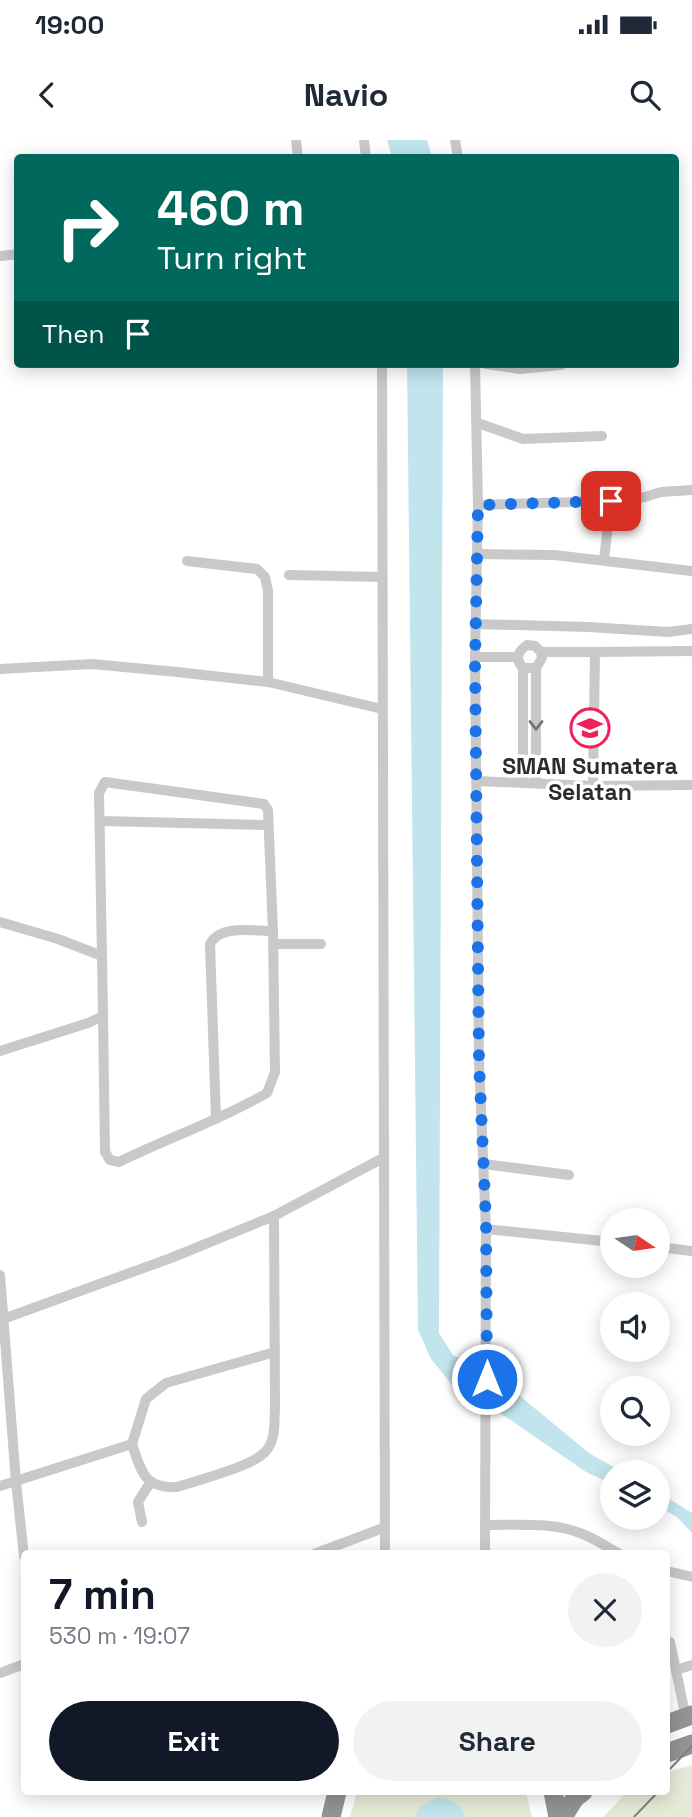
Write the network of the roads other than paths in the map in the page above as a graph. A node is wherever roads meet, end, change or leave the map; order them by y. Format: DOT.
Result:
graph roads {
  1 [pos="382,368"];
  2 [pos="475,368"];
  3 [pos="478,423"];
  4 [pos="602,436"];
  5 [pos="692,490"];
  6 [pos="611,501"];
  7 [pos="478,505"];
  8 [pos="478,554"];
  9 [pos="604,559"];
  10 [pos="187,561"];
  11 [pos="692,571"];
  12 [pos="289,575"];
  13 [pos="382,577"];
  14 [pos="475,624"];
  15 [pos="692,629"];
  16 [pos="692,651"];
  17 [pos="541,652"];
  18 [pos="596,652"];
  19 [pos="475,657"];
  20 [pos="517,657"];
  21 [pos="523,668"];
  22 [pos="536,668"];
  23 [pos="0,669"];
  24 [pos="268,682"];
  25 [pos="382,709"];
  26 [pos="477,780"];
  27 [pos="523,782"];
  28 [pos="537,782"];
  29 [pos="692,785"];
  30 [pos="593,786"];
  31 [pos="101,821"];
  32 [pos="268,825"];
  33 [pos="0,922"];
  34 [pos="274,931"];
  35 [pos="274,944"];
  36 [pos="321,944"];
  37 [pos="102,957"];
  38 [pos="103,1016"];
  39 [pos="0,1051"];
  40 [pos="216,1119"];
  41 [pos="383,1158"];
  42 [pos="484,1164"];
  43 [pos="569,1175"];
  44 [pos="274,1216"];
  45 [pos="486,1228"];
  46 [pos="600,1241"];
  47 [pos="670,1248"];
  48 [pos="692,1251"];
  49 [pos="0,1275"];
  50 [pos="1,1319"];
  51 [pos="275,1352"];
  52 [pos="132,1444"];
  53 [pos="16,1482"];
  54 [pos="150,1483"];
  55 [pos="0,1486"];
  56 [pos="142,1522"];
  57 [pos="486,1525"];
  58 [pos="383,1528"];
  59 [pos="23,1550"];
  60 [pos="325,1550"];
  61 [pos="385,1550"];
  62 [pos="485,1550"];
  63 [pos="613,1550"];
  64 [pos="670,1571"];
  65 [pos="692,1577"];
  66 [pos="670,1642"];
  67 [pos="21,1665"];
  68 [pos="692,1665"];
  69 [pos="676,1670"];
  70 [pos="0,1673"];
  71 [pos="689,1716"];
  72 [pos="670,1723"];
  73 [pos="692,1744"];
  74 [pos="670,1752"];
  75 [pos="336,1795"];
  76 [pos="554,1795"];
  77 [pos="579,1795"];
  78 [pos="331,1817"];
  79 [pos="560,1817"];
  1 -- 13 [label="street"];
  2 -- 3 [label="street"];
  3 -- 4 [label="street"];
  3 -- 7 [label="street"];
  5 -- 6 [label="street"];
  6 -- 7 [label="street"];
  6 -- 9 [label="street"];
  7 -- 8 [label="street"];
  8 -- 9 [label="street"];
  8 -- 14 [label="street"];
  9 -- 11 [label="street"];
  10 -- 24 [label="street"];
  12 -- 13 [label="street"];
  13 -- 25 [label="street"];
  14 -- 15 [label="street"];
  14 -- 19 [label="street"];
  16 -- 18 [label="street"];
  17 -- 18 [label="street"];
  17 -- 20 [label="street"];
  17 -- 22 [label="street"];
  18 -- 30 [label="street"];
  19 -- 20 [label="street"];
  19 -- 26 [label="street"];
  20 -- 21 [label="street"];
  21 -- 22 [label="street"];
  21 -- 27 [label="street"];
  22 -- 28 [label="street, one-way"];
  23 -- 24 [label="street"];
  24 -- 25 [label="street"];
  25 -- 41 [label="street"];
  26 -- 27 [label="street"];
  26 -- 42 [label="street"];
  27 -- 28 [label="street"];
  28 -- 30 [label="street"];
  29 -- 30 [label="street"];
  31 -- 32 [label="street"];
  31 -- 32 [label="street"];
  31 -- 37 [label="street"];
  32 -- 34 [label="street"];
  33 -- 37 [label="street"];
  34 -- 35 [label="street"];
  34 -- 40 [label="street"];
  35 -- 36 [label="street"];
  35 -- 40 [label="street"];
  37 -- 38 [label="street"];
  38 -- 39 [label="street"];
  38 -- 40 [label="street"];
  41 -- 44 [label="street"];
  41 -- 58 [label="street"];
  42 -- 43 [label="street"];
  42 -- 45 [label="street"];
  44 -- 50 [label="street"];
  44 -- 51 [label="street"];
  45 -- 46 [label="street"];
  45 -- 57 [label="street"];
  47 -- 48 [label="street"];
  49 -- 50 [label="street"];
  50 -- 53 [label="street"];
  51 -- 52 [label="street"];
  51 -- 54 [label="street"];
  52 -- 53 [label="street"];
  52 -- 54 [label="street"];
  53 -- 55 [label="street"];
  53 -- 59 [label="street"];
  54 -- 56 [label="street"];
  57 -- 62 [label="street"];
  57 -- 63 [label="street"];
  58 -- 60 [label="street"];
  58 -- 61 [label="street"];
  64 -- 65 [label="street"];
  66 -- 69 [label="street"];
  67 -- 70 [label="street"];
  68 -- 69 [label="street"];
  69 -- 71 [label="street"];
  71 -- 72 [label="highway"];
  73 -- 74 [label="highway"];
  75 -- 78 [label="highway"];
  76 -- 79 [label="highway"];
  77 -- 79 [label="highway"];
}
